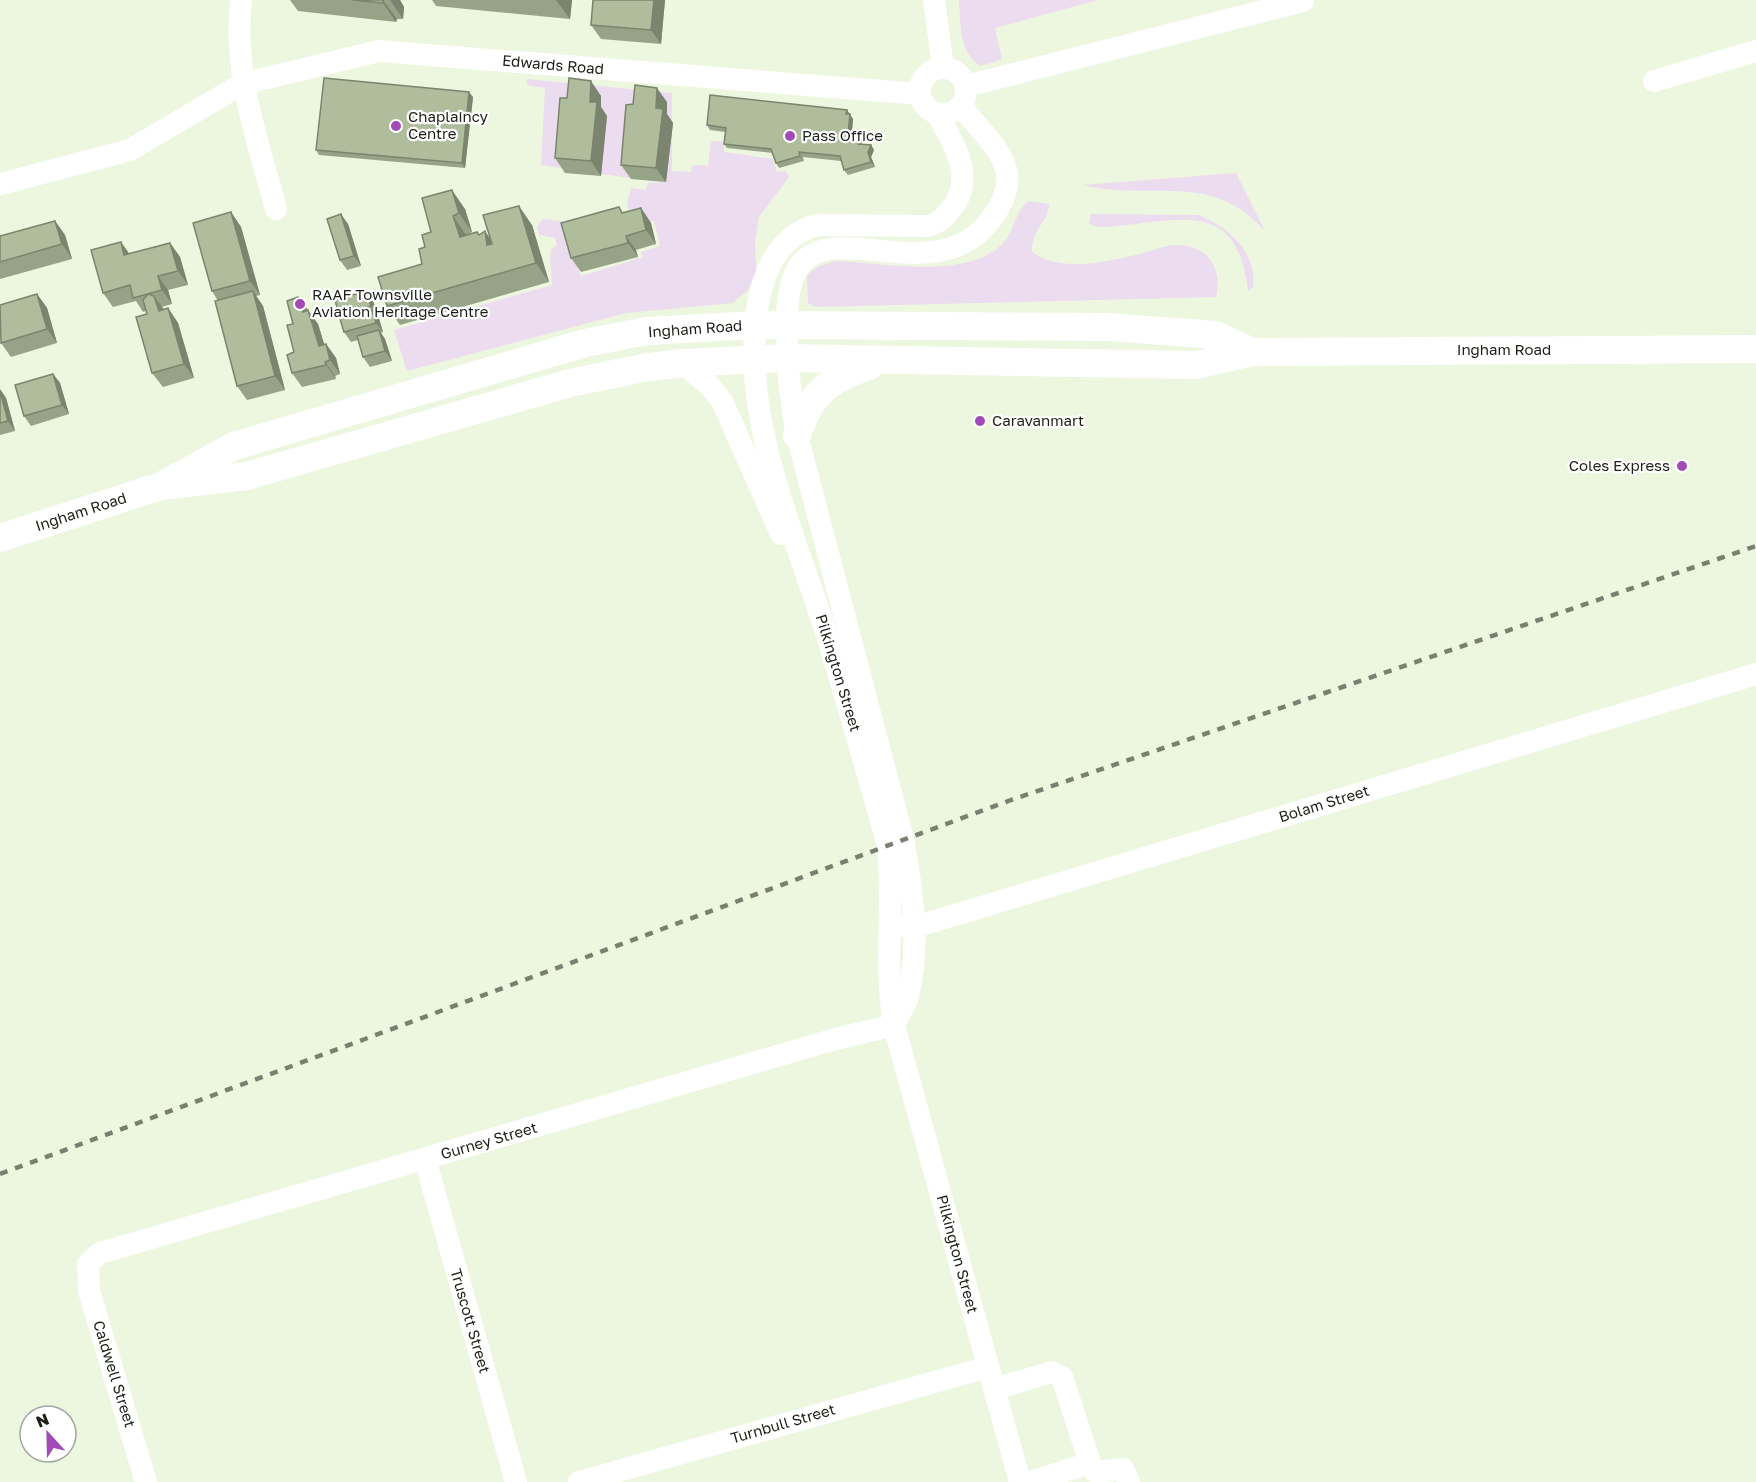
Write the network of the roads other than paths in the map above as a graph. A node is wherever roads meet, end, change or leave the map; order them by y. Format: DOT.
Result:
graph roads {
  1 [pos="241,0"];
  2 [pos="934,0"];
  3 [pos="1303,1"];
  4 [pos="1756,51"];
  5 [pos="944,68"];
  6 [pos="1654,81"];
  7 [pos="242,84"];
  8 [pos="920,94"];
  9 [pos="963,96"];
  10 [pos="937,113"];
  11 [pos="0,184"];
  12 [pos="276,209"];
  13 [pos="756,325"];
  14 [pos="787,325"];
  15 [pos="1756,349"];
  16 [pos="1252,352"];
  17 [pos="755,358"];
  18 [pos="787,358"];
  19 [pos="887,359"];
  20 [pos="682,363"];
  21 [pos="797,435"];
  22 [pos="161,486"];
  23 [pos="0,538"];
  24 [pos="828,639"];
  25 [pos="1756,674"];
  26 [pos="891,925"];
  27 [pos="915,927"];
  28 [pos="894,1025"];
  29 [pos="424,1159"];
  30 [pos="88,1264"];
  31 [pos="988,1367"];
  32 [pos="994,1389"];
  33 [pos="1090,1463"];
  34 [pos="147,1482"];
  35 [pos="516,1482"];
  36 [pos="579,1482"];
  37 [pos="1020,1482"];
  38 [pos="1030,1482"];
  39 [pos="1129,1482"];
  1 -- 7 [label="street"];
  2 -- 5 [label="street"];
  3 -- 9 [label="street"];
  4 -- 6 [label="street"];
  5 -- 8 [label="street"];
  5 -- 9 [label="street"];
  7 -- 8 [label="street, Edwards Road"];
  7 -- 11 [label="street, Edwards Road"];
  7 -- 12 [label="street"];
  8 -- 10 [label="street"];
  9 -- 10 [label="street"];
  9 -- 14 [label="street, Pilkington Street"];
  10 -- 13 [label="street, Pilkington Street"];
  13 -- 14 [label="main road, Ingham Road"];
  13 -- 17 [label="street, Pilkington Street"];
  13 -- 22 [label="main road, Ingham Road"];
  14 -- 16 [label="main road, Ingham Road"];
  14 -- 18 [label="street, Pilkington Street"];
  15 -- 16 [label="main road, Ingham Road"];
  16 -- 19 [label="main road, Ingham Road"];
  17 -- 18 [label="main road, Ingham Road"];
  17 -- 20 [label="main road, Ingham Road"];
  17 -- 24 [label="street, Pilkington Street"];
  18 -- 19 [label="main road, Ingham Road"];
  18 -- 21 [label="street, Pilkington Street"];
  19 -- 21 [label="main road"];
  20 -- 22 [label="main road, Ingham Road"];
  20 -- 24 [label="street"];
  21 -- 27 [label="street, Pilkington Street"];
  22 -- 23 [label="main road, Ingham Road"];
  24 -- 26 [label="street, Pilkington Street"];
  25 -- 27 [label="street, Bolam Street"];
  26 -- 27 [label="street, Bolam Street"];
  26 -- 28 [label="street, Pilkington Street"];
  27 -- 28 [label="street, Pilkington Street"];
  28 -- 29 [label="street, Gurney Street"];
  28 -- 31 [label="street, Pilkington Street"];
  29 -- 30 [label="street, Gurney Street"];
  29 -- 35 [label="street, Truscott Street"];
  30 -- 34 [label="street, Caldwell Street"];
  31 -- 32 [label="street, Pilkington Street"];
  31 -- 36 [label="street, Turnbull Street"];
  32 -- 33 [label="street"];
  32 -- 37 [label="street, Pilkington Street"];
  33 -- 38 [label="street"];
  33 -- 39 [label="street"];
}
